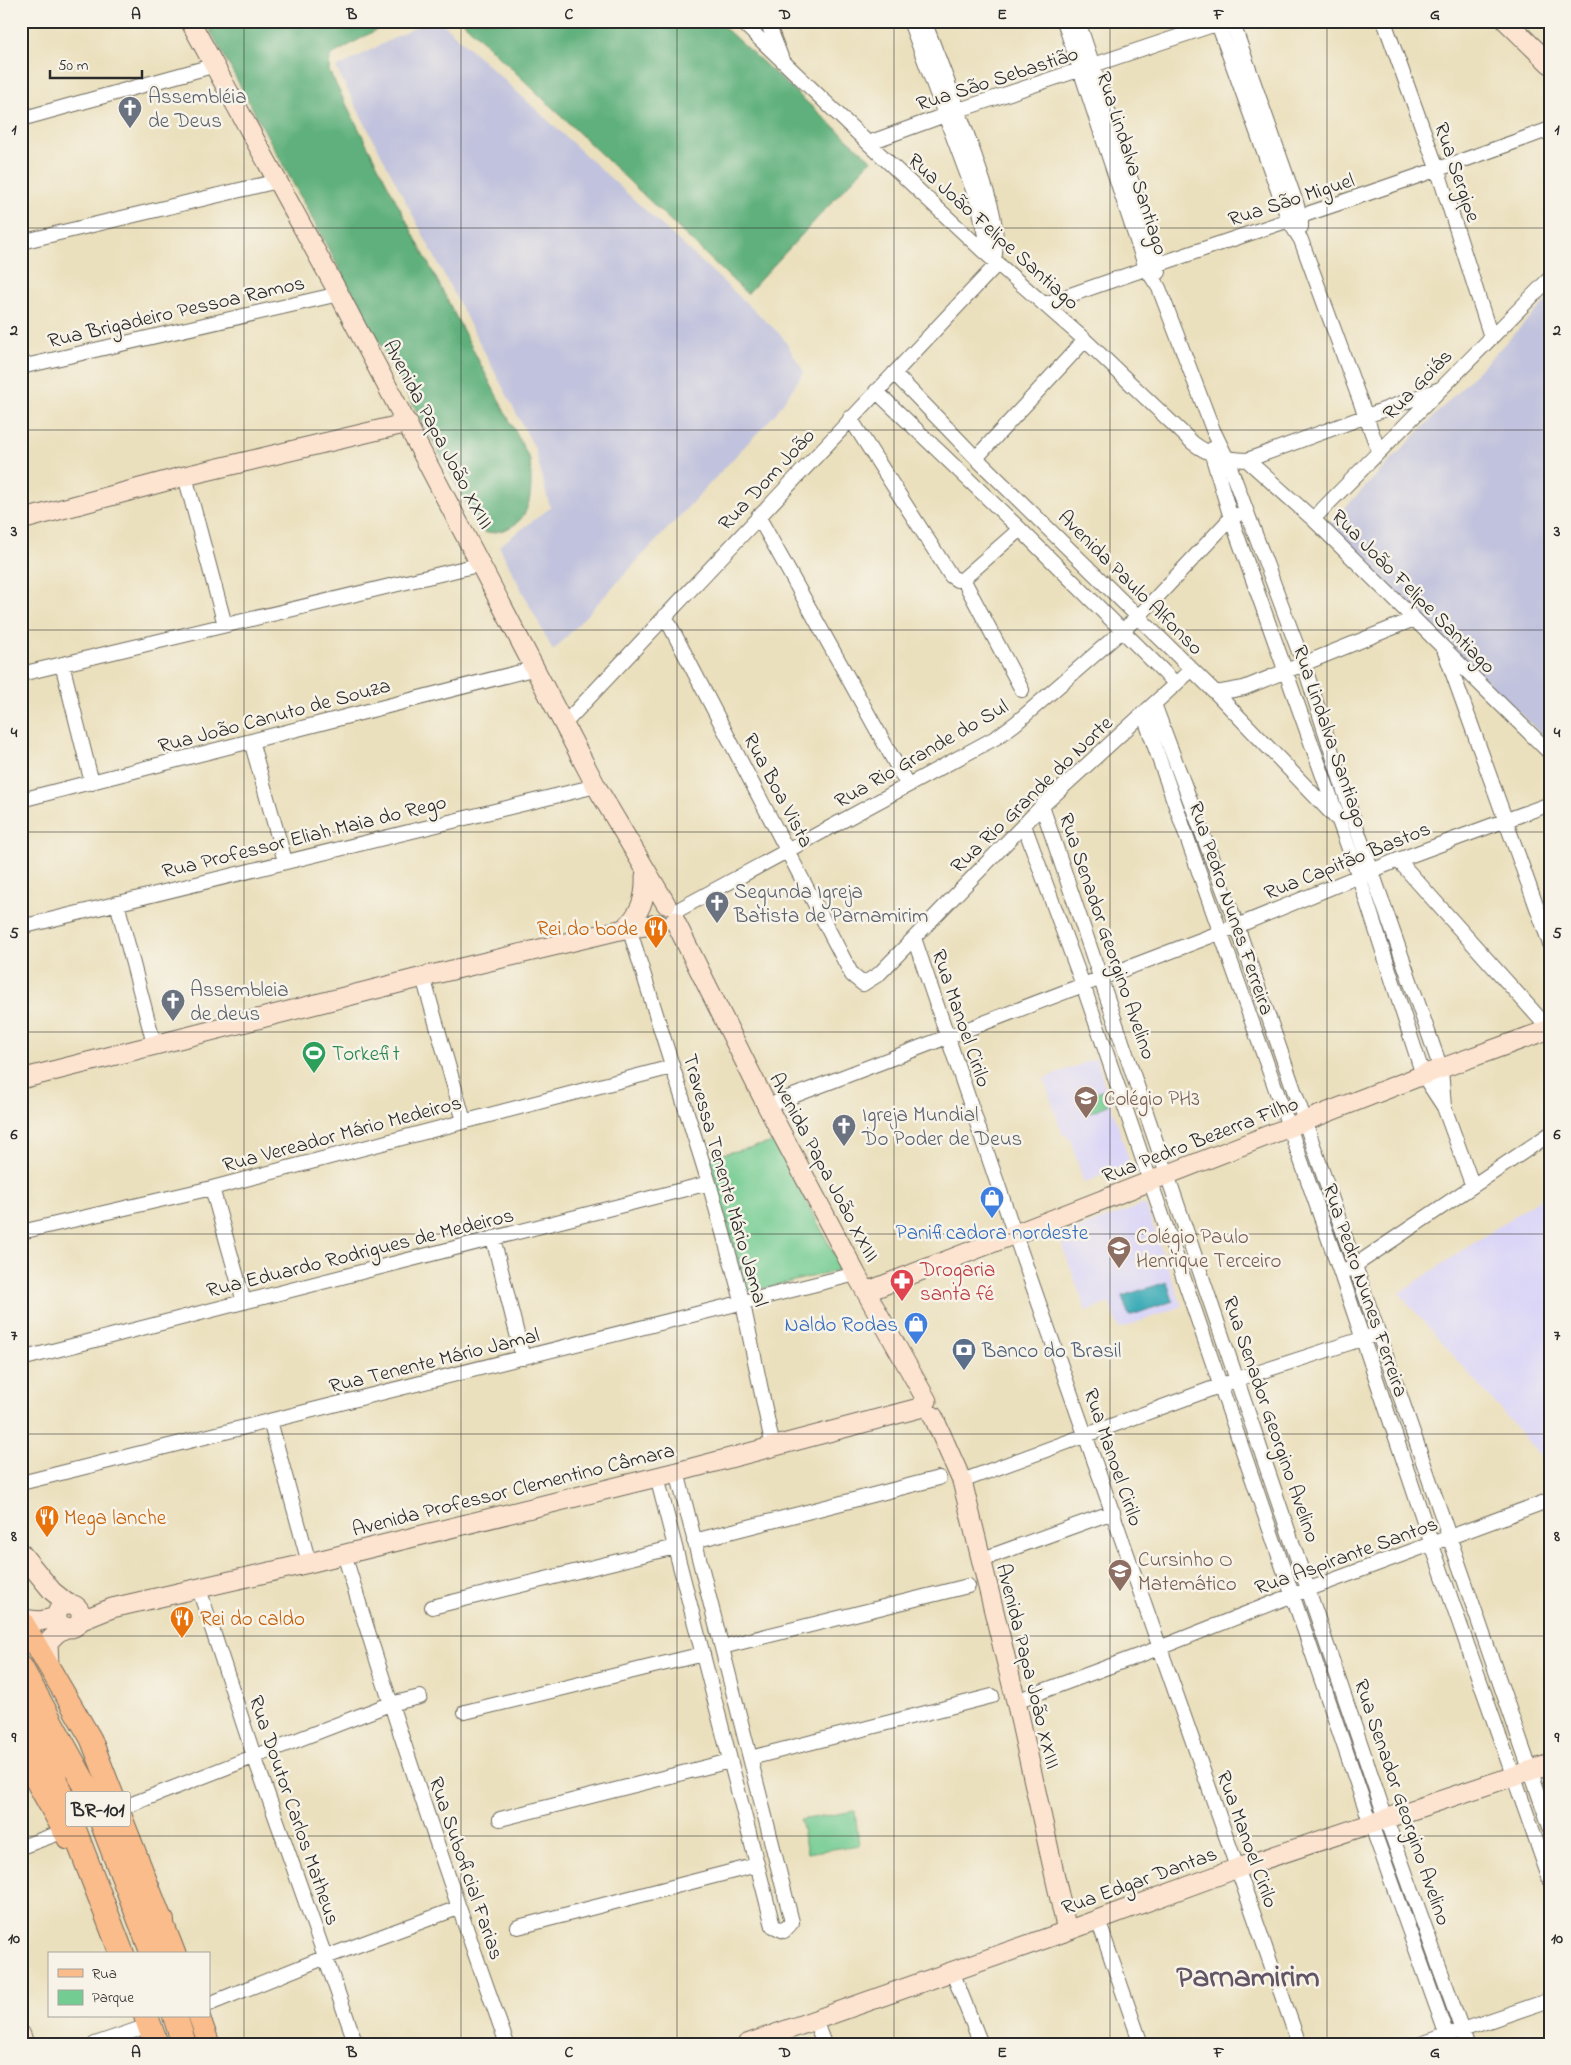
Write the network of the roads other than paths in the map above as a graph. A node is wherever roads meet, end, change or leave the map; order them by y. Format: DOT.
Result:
graph roads {
  1 [pos="190,21"];
  2 [pos="740,21"];
  3 [pos="767,21"];
  4 [pos="910,21"];
  5 [pos="924,21"];
  6 [pos="1064,21"];
  7 [pos="1078,21"];
  8 [pos="1384,21"];
  9 [pos="1506,21"];
  10 [pos="1223,22"];
  11 [pos="783,62"];
  12 [pos="1550,64"];
  13 [pos="216,65"];
  14 [pos="1088,69"];
  15 [pos="953,112"];
  16 [pos="21,119"];
  17 [pos="1550,129"];
  18 [pos="868,143"];
  19 [pos="1438,170"];
  20 [pos="278,180"];
  21 [pos="1295,219"];
  22 [pos="21,242"];
  23 [pos="982,250"];
  24 [pos="996,262"];
  25 [pos="1152,266"];
  26 [pos="1550,278"];
  27 [pos="339,294"];
  28 [pos="1045,304"];
  29 [pos="1491,337"];
  30 [pos="1085,340"];
  31 [pos="22,362"];
  32 [pos="894,373"];
  33 [pos="1440,389"];
  34 [pos="876,391"];
  35 [pos="1366,417"];
  36 [pos="850,418"];
  37 [pos="408,423"];
  38 [pos="1213,430"];
  39 [pos="1379,452"];
  40 [pos="1212,455"];
  41 [pos="976,458"];
  42 [pos="1227,459"];
  43 [pos="1247,460"];
  44 [pos="185,476"];
  45 [pos="1247,511"];
  46 [pos="758,516"];
  47 [pos="1231,518"];
  48 [pos="21,520"];
  49 [pos="1313,520"];
  50 [pos="1020,529"];
  51 [pos="482,564"];
  52 [pos="963,579"];
  53 [pos="665,616"];
  54 [pos="1139,616"];
  55 [pos="1414,619"];
  56 [pos="225,625"];
  57 [pos="1124,630"];
  58 [pos="1444,649"];
  59 [pos="62,664"];
  60 [pos="1304,665"];
  61 [pos="536,668"];
  62 [pos="1191,670"];
  63 [pos="1287,671"];
  64 [pos="21,674"];
  65 [pos="1176,684"];
  66 [pos="1022,690"];
  67 [pos="1216,693"];
  68 [pos="1154,704"];
  69 [pos="1143,714"];
  70 [pos="564,724"];
  71 [pos="252,741"];
  72 [pos="1550,753"];
  73 [pos="92,783"];
  74 [pos="907,784"];
  75 [pos="596,786"];
  76 [pos="21,800"];
  77 [pos="1191,802"];
  78 [pos="1550,804"];
  79 [pos="1042,806"];
  80 [pos="1176,807"];
  81 [pos="1339,820"];
  82 [pos="1505,820"];
  83 [pos="1024,826"];
  84 [pos="788,851"];
  85 [pos="285,860"];
  86 [pos="1398,860"];
  87 [pos="1373,870"];
  88 [pos="644,873"];
  89 [pos="1359,877"];
  90 [pos="117,903"];
  91 [pos="664,916"];
  92 [pos="1237,926"];
  93 [pos="21,927"];
  94 [pos="626,929"];
  95 [pos="1219,932"];
  96 [pos="914,938"];
  97 [pos="1550,944"];
  98 [pos="423,977"];
  99 [pos="1101,978"];
  100 [pos="857,981"];
  101 [pos="1083,985"];
  102 [pos="1549,1029"];
  103 [pos="946,1037"];
  104 [pos="154,1044"];
  105 [pos="1280,1049"];
  106 [pos="1262,1056"];
  107 [pos="672,1067"];
  108 [pos="1432,1072"];
  109 [pos="21,1079"];
  110 [pos="767,1106"];
  111 [pos="464,1121"];
  112 [pos="1306,1123"];
  113 [pos="1288,1130"];
  114 [pos="1550,1134"];
  115 [pos="1169,1176"];
  116 [pos="709,1183"];
  117 [pos="1150,1183"];
  118 [pos="1472,1184"];
  119 [pos="212,1188"];
  120 [pos="21,1232"];
  121 [pos="1015,1235"];
  122 [pos="493,1238"];
  123 [pos="1355,1266"];
  124 [pos="856,1274"];
  125 [pos="1341,1274"];
  126 [pos="866,1292"];
  127 [pos="244,1302"];
  128 [pos="743,1304"];
  129 [pos="1379,1333"];
  130 [pos="1362,1339"];
  131 [pos="523,1358"];
  132 [pos="21,1359"];
  133 [pos="1238,1378"];
  134 [pos="1219,1386"];
  135 [pos="928,1408"];
  136 [pos="270,1421"];
  137 [pos="1086,1436"];
  138 [pos="772,1447"];
  139 [pos="677,1472"];
  140 [pos="657,1477"];
  141 [pos="939,1478"];
  142 [pos="962,1481"];
  143 [pos="21,1484"];
  144 [pos="1550,1500"];
  145 [pos="1113,1512"];
  146 [pos="1451,1538"];
  147 [pos="694,1541"];
  148 [pos="1432,1545"];
  149 [pos="675,1547"];
  150 [pos="21,1553"];
  151 [pos="344,1554"];
  152 [pos="980,1560"];
  153 [pos="309,1563"];
  154 [pos="706,1584"];
  155 [pos="968,1586"];
  156 [pos="686,1588"];
  157 [pos="199,1589"];
  158 [pos="1308,1589"];
  159 [pos="1293,1594"];
  160 [pos="432,1607"];
  161 [pos="68,1614"];
  162 [pos="21,1619"];
  163 [pos="722,1647"];
  164 [pos="1159,1648"];
  165 [pos="703,1654"];
  166 [pos="49,1666"];
  167 [pos="21,1668"];
  168 [pos="733,1692"];
  169 [pos="420,1696"];
  170 [pos="992,1696"];
  171 [pos="714,1698"];
  172 [pos="1016,1701"];
  173 [pos="390,1704"];
  174 [pos="465,1712"];
  175 [pos="21,1717"];
  176 [pos="21,1754"];
  177 [pos="254,1756"];
  178 [pos="750,1758"];
  179 [pos="730,1761"];
  180 [pos="1550,1764"];
  181 [pos="1523,1774"];
  182 [pos="760,1799"];
  183 [pos="741,1804"];
  184 [pos="119,1808"];
  185 [pos="500,1818"];
  186 [pos="1379,1822"];
  187 [pos="1550,1827"];
  188 [pos="65,1831"];
  189 [pos="21,1847"];
  190 [pos="757,1865"];
  191 [pos="1238,1868"];
  192 [pos="1550,1880"];
  193 [pos="787,1902"];
  194 [pos="458,1908"];
  195 [pos="768,1908"];
  196 [pos="1098,1920"];
  197 [pos="162,1921"];
  198 [pos="518,1927"];
  199 [pos="1067,1931"];
  200 [pos="110,1952"];
  201 [pos="121,1952"];
  202 [pos="152,1952"];
  203 [pos="161,1952"];
  204 [pos="174,1952"];
  205 [pos="326,1957"];
  206 [pos="952,1971"];
  207 [pos="1550,2000"];
  208 [pos="210,2004"];
  209 [pos="176,2018"];
  210 [pos="200,2018"];
  211 [pos="815,2020"];
  212 [pos="144,2030"];
  213 [pos="1462,2030"];
  214 [pos="21,2035"];
  215 [pos="1448,2039"];
  216 [pos="24,2044"];
  217 [pos="95,2044"];
  218 [pos="184,2044"];
  219 [pos="209,2044"];
  220 [pos="356,2044"];
  221 [pos="507,2044"];
  222 [pos="747,2044"];
  223 [pos="824,2044"];
  224 [pos="981,2044"];
  225 [pos="1141,2044"];
  226 [pos="1299,2044"];
  227 [pos="1422,2044"];
  228 [pos="1467,2044"];
  1 -- 13 [label="main road, Avenida Papa João XXIII"];
  2 -- 11 [label="street, Rua João Felipe Santiago"];
  3 -- 11 [label="street"];
  4 -- 15 [label="street"];
  5 -- 15 [label="street"];
  6 -- 14 [label="street, Rua Lindalva Santiago"];
  7 -- 14 [label="street, Rua Lindalva Santiago"];
  8 -- 19 [label="street, Rua Sergipe"];
  9 -- 12 [label="main road"];
  10 -- 14 [label="street, Rua São Sebastião"];
  10 -- 21 [label="street"];
  11 -- 18 [label="street, Rua João Felipe Santiago"];
  13 -- 16 [label="street"];
  13 -- 20 [label="main road, Avenida Papa João XXIII"];
  14 -- 15 [label="street, Rua São Sebastião"];
  14 -- 25 [label="street, Rua Lindalva Santiago"];
  15 -- 18 [label="street, Rua São Sebastião"];
  15 -- 23 [label="street"];
  15 -- 24 [label="street"];
  17 -- 19 [label="street, Rua São Miguel"];
  18 -- 23 [label="street, Rua João Felipe Santiago"];
  19 -- 21 [label="street, Rua São Miguel"];
  19 -- 29 [label="street, Rua Sergipe"];
  20 -- 22 [label="street"];
  20 -- 27 [label="main road, Avenida Papa João XXIII"];
  21 -- 25 [label="street, Rua São Miguel"];
  21 -- 35 [label="street"];
  23 -- 24 [label="street, Rua João Felipe Santiago"];
  24 -- 28 [label="street, Rua João Felipe Santiago"];
  24 -- 32 [label="street, Rua Dom João"];
  25 -- 28 [label="street, Rua São Miguel"];
  25 -- 38 [label="street, Rua Lindalva Santiago"];
  26 -- 29 [label="street, Rua Goiás"];
  27 -- 31 [label="street, Rua Brigadeiro Pessoa Ramos"];
  27 -- 37 [label="main road, Avenida Papa João XXIII"];
  28 -- 30 [label="street, Rua João Felipe Santiago"];
  29 -- 33 [label="street, Rua Goiás"];
  30 -- 40 [label="street, Rua João Felipe Santiago"];
  30 -- 41 [label="street"];
  32 -- 34 [label="street, Rua Dom João"];
  32 -- 41 [label="street, Avenida Paulo Alfonso"];
  33 -- 35 [label="street"];
  33 -- 39 [label="street, Rua Goiás"];
  34 -- 36 [label="street, Rua Dom João"];
  34 -- 50 [label="street, Avenida Paulo Alfonso"];
  35 -- 39 [label="street"];
  35 -- 43 [label="street"];
  36 -- 46 [label="street, Rua Dom João"];
  36 -- 52 [label="street"];
  37 -- 44 [label="main road"];
  37 -- 51 [label="main road, Avenida Papa João XXIII"];
  38 -- 40 [label="street, Rua Lindalva Santiago"];
  38 -- 42 [label="street, Rua Lindalva Santiago"];
  39 -- 49 [label="street, Rua Goiás"];
  40 -- 42 [label="street, Rua João Felipe Santiago"];
  40 -- 47 [label="street, Rua Lindalva Santiago"];
  41 -- 54 [label="street, Avenida Paulo Alfonso"];
  42 -- 43 [label="street, Rua João Felipe Santiago"];
  42 -- 45 [label="street, Rua Lindalva Santiago"];
  43 -- 49 [label="street, Rua João Felipe Santiago"];
  44 -- 48 [label="main road"];
  44 -- 56 [label="street"];
  45 -- 47 [label="street, Rua Rio Grande do Sul"];
  45 -- 60 [label="street, Rua Lindalva Santiago"];
  46 -- 53 [label="street, Rua Dom João"];
  46 -- 74 [label="street"];
  47 -- 54 [label="street, Rua Rio Grande do Sul"];
  47 -- 63 [label="street, Rua Lindalva Santiago"];
  49 -- 55 [label="street, Rua João Felipe Santiago"];
  50 -- 52 [label="street"];
  50 -- 57 [label="street, Avenida Paulo Alfonso"];
  51 -- 56 [label="street"];
  51 -- 61 [label="main road, Avenida Papa João XXIII"];
  52 -- 66 [label="street"];
  53 -- 70 [label="street, Rua Dom João"];
  53 -- 84 [label="street, Rua Boa Vista"];
  54 -- 57 [label="street, Rua Rio Grande do Sul"];
  54 -- 62 [label="street, Avenida Paulo Alfonso"];
  55 -- 58 [label="street, Rua João Felipe Santiago"];
  55 -- 60 [label="street"];
  56 -- 59 [label="street"];
  57 -- 65 [label="street, Avenida Paulo Alfonso"];
  57 -- 74 [label="street, Rua Rio Grande do Sul"];
  58 -- 72 [label="street, Rua João Felipe Santiago"];
  58 -- 82 [label="street"];
  59 -- 64 [label="street"];
  59 -- 73 [label="street"];
  60 -- 63 [label="street"];
  60 -- 87 [label="street, Rua Lindalva Santiago"];
  61 -- 70 [label="main road, Avenida Papa João XXIII"];
  61 -- 71 [label="street, Rua João Canuto de Souza"];
  62 -- 65 [label="street, Rua Rio Grande do Norte"];
  62 -- 67 [label="street, Avenida Paulo Alfonso"];
  63 -- 67 [label="street"];
  63 -- 81 [label="street, Rua Lindalva Santiago"];
  65 -- 68 [label="street, Rua Rio Grande do Norte"];
  67 -- 81 [label="street, Avenida Paulo Alfonso"];
  68 -- 69 [label="street, Rua Rio Grande do Norte"];
  68 -- 77 [label="street, Rua Pedro Nunes Ferreira"];
  69 -- 79 [label="street, Rua Rio Grande do Norte"];
  69 -- 80 [label="street, Rua Pedro Nunes Ferreira"];
  70 -- 75 [label="main road, Avenida Papa João XXIII"];
  71 -- 73 [label="street, Rua João Canuto de Souza"];
  71 -- 85 [label="street"];
  73 -- 76 [label="street, Rua João Canuto de Souza"];
  74 -- 84 [label="street, Rua Rio Grande do Sul"];
  75 -- 85 [label="street, Rua Professor Eliah Maia do Rego"];
  75 -- 88 [label="main road, Avenida Papa João XXIII"];
  77 -- 80 [label="street"];
  77 -- 92 [label="street, Rua Pedro Nunes Ferreira"];
  78 -- 82 [label="street, Rua Capitão Bastos"];
  79 -- 83 [label="street, Rua Rio Grande do Norte"];
  79 -- 99 [label="street, Rua Senador Georgino Avelino"];
  80 -- 95 [label="street, Rua Pedro Nunes Ferreira"];
  81 -- 89 [label="street, Rua Lindalva Santiago"];
  82 -- 86 [label="street, Rua Capitão Bastos"];
  82 -- 97 [label="street"];
  83 -- 96 [label="street, Rua Rio Grande do Norte"];
  83 -- 101 [label="street, Rua Senador Georgino Avelino"];
  84 -- 91 [label="street, Rua Rio Grande do Sul"];
  84 -- 100 [label="street, Rua Boa Vista"];
  85 -- 90 [label="street, Rua Professor Eliah Maia do Rego"];
  86 -- 87 [label="street, Rua Capitão Bastos"];
  86 -- 102 [label="street"];
  87 -- 89 [label="street, Rua Capitão Bastos"];
  87 -- 108 [label="street, Rua Lindalva Santiago"];
  88 -- 91 [label="main road, Avenida Papa João XXIII"];
  88 -- 94 [label="main road"];
  89 -- 92 [label="street, Rua Capitão Bastos"];
  89 -- 108 [label="street, Rua Lindalva Santiago"];
  90 -- 93 [label="street, Rua Professor Eliah Maia do Rego"];
  90 -- 104 [label="street"];
  91 -- 94 [label="main road"];
  91 -- 110 [label="main road, Avenida Papa João XXIII"];
  92 -- 95 [label="street, Rua Capitão Bastos"];
  92 -- 105 [label="street, Rua Pedro Nunes Ferreira"];
  94 -- 98 [label="main road"];
  94 -- 107 [label="street, Travessa Tenente Mário Jamal"];
  95 -- 99 [label="street, Rua Capitão Bastos"];
  95 -- 106 [label="street, Rua Pedro Nunes Ferreira"];
  96 -- 100 [label="street, Rua Rio Grande do Norte"];
  96 -- 103 [label="street, Rua Manoel Cirilo"];
  98 -- 104 [label="main road"];
  98 -- 111 [label="street"];
  99 -- 101 [label="street, Rua Capitão Bastos"];
  99 -- 115 [label="street, Rua Senador Georgino Avelino"];
  101 -- 103 [label="street, Rua Capitão Bastos"];
  101 -- 117 [label="street, Rua Senador Georgino Avelino"];
  102 -- 108 [label="main road, Rua Pedro Bezerra Filho"];
  103 -- 110 [label="street, Rua Capitão Bastos"];
  103 -- 121 [label="street, Rua Manoel Cirilo"];
  104 -- 109 [label="main road"];
  105 -- 106 [label="street"];
  105 -- 112 [label="street, Rua Pedro Nunes Ferreira"];
  106 -- 113 [label="street, Rua Pedro Nunes Ferreira"];
  107 -- 111 [label="street, Rua Vereador Mário Medeiros"];
  107 -- 116 [label="street, Travessa Tenente Mário Jamal"];
  108 -- 112 [label="main road, Rua Pedro Bezerra Filho"];
  108 -- 118 [label="street, Rua Lindalva Santiago"];
  110 -- 124 [label="main road, Avenida Papa João XXIII"];
  111 -- 119 [label="street, Rua Vereador Mário Medeiros"];
  112 -- 113 [label="main road, Rua Pedro Bezerra Filho"];
  112 -- 123 [label="street, Rua Pedro Nunes Ferreira"];
  113 -- 115 [label="main road, Rua Pedro Bezerra Filho"];
  113 -- 125 [label="street, Rua Pedro Nunes Ferreira"];
  114 -- 118 [label="street"];
  115 -- 117 [label="main road, Rua Pedro Bezerra Filho"];
  115 -- 133 [label="street, Rua Senador Georgino Avelino"];
  116 -- 122 [label="street, Rua Eduardo Rodrigues de Medeiros"];
  116 -- 128 [label="street, Travessa Tenente Mário Jamal"];
  117 -- 121 [label="main road, Rua Pedro Bezerra Filho"];
  117 -- 134 [label="street, Rua Senador Georgino Avelino"];
  118 -- 123 [label="street"];
  119 -- 120 [label="street, Rua Vereador Mário Medeiros"];
  119 -- 127 [label="street"];
  121 -- 126 [label="main road, Rua Pedro Bezerra Filho"];
  121 -- 137 [label="street, Rua Manoel Cirilo"];
  122 -- 127 [label="street, Rua Eduardo Rodrigues de Medeiros"];
  122 -- 131 [label="street"];
  123 -- 125 [label="street"];
  123 -- 129 [label="street, Rua Pedro Nunes Ferreira"];
  124 -- 126 [label="main road, Avenida Papa João XXIII"];
  124 -- 128 [label="street, Rua Tenente Mário Jamal"];
  125 -- 130 [label="street, Rua Pedro Nunes Ferreira"];
  126 -- 135 [label="main road, Avenida Papa João XXIII"];
  127 -- 132 [label="street, Rua Eduardo Rodrigues de Medeiros"];
  128 -- 131 [label="street, Rua Tenente Mário Jamal"];
  128 -- 138 [label="street, Travessa Tenente Mário Jamal"];
  129 -- 130 [label="street"];
  129 -- 146 [label="street, Rua Pedro Nunes Ferreira"];
  130 -- 133 [label="street"];
  130 -- 148 [label="street, Rua Pedro Nunes Ferreira"];
  131 -- 136 [label="street, Rua Tenente Mário Jamal"];
  133 -- 134 [label="street"];
  133 -- 158 [label="street, Rua Senador Georgino Avelino"];
  134 -- 137 [label="street"];
  134 -- 159 [label="street, Rua Senador Georgino Avelino"];
  135 -- 138 [label="main road, Avenida Professor Clementino Câmara"];
  135 -- 142 [label="main road, Avenida Papa João XXIII"];
  136 -- 143 [label="street, Rua Tenente Mário Jamal"];
  136 -- 153 [label="street"];
  137 -- 142 [label="street"];
  137 -- 145 [label="street, Rua Manoel Cirilo"];
  138 -- 139 [label="main road, Avenida Professor Clementino Câmara"];
  139 -- 140 [label="main road, Avenida Professor Clementino Câmara"];
  139 -- 147 [label="street"];
  140 -- 149 [label="street"];
  140 -- 151 [label="main road, Avenida Professor Clementino Câmara"];
  141 -- 147 [label="street"];
  142 -- 152 [label="main road, Avenida Papa João XXIII"];
  144 -- 146 [label="street, Rua Aspirante Santos"];
  145 -- 152 [label="street"];
  145 -- 164 [label="street, Rua Manoel Cirilo"];
  146 -- 148 [label="street, Rua Aspirante Santos"];
  146 -- 181 [label="street, Rua Pedro Nunes Ferreira"];
  147 -- 154 [label="street"];
  148 -- 158 [label="street, Rua Aspirante Santos"];
  148 -- 181 [label="street, Rua Pedro Nunes Ferreira"];
  149 -- 156 [label="street"];
  149 -- 160 [label="street"];
  150 -- 161 [label="main road"];
  151 -- 153 [label="main road, Avenida Professor Clementino Câmara"];
  151 -- 173 [label="street, Rua Suboficial Farias"];
  152 -- 172 [label="main road, Avenida Papa João XXIII"];
  153 -- 157 [label="main road, Avenida Professor Clementino Câmara"];
  154 -- 156 [label="street"];
  154 -- 163 [label="street"];
  155 -- 163 [label="street"];
  156 -- 165 [label="street"];
  157 -- 161 [label="main road, Avenida Professor Clementino Câmara"];
  157 -- 177 [label="street, Rua Doutor Carlos Matheus"];
  158 -- 159 [label="street, Rua Aspirante Santos"];
  158 -- 186 [label="street, Rua Senador Georgino Avelino"];
  159 -- 164 [label="street, Rua Aspirante Santos"];
  159 -- 186 [label="street, Rua Senador Georgino Avelino"];
  161 -- 162 [label="main road, Avenida Professor Clementino Câmara"];
  161 -- 166 [label="main road, Avenida Professor Clementino Câmara"];
  162 -- 166 [label="main road"];
  163 -- 168 [label="street"];
  164 -- 172 [label="street, Rua Aspirante Santos"];
  164 -- 191 [label="street, Rua Manoel Cirilo"];
  165 -- 171 [label="street"];
  165 -- 174 [label="street"];
  166 -- 184 [label="main road"];
  167 -- 202 [label="highway, BR-101"];
  168 -- 171 [label="street"];
  168 -- 178 [label="street"];
  169 -- 173 [label="street"];
  170 -- 178 [label="street"];
  171 -- 179 [label="street"];
  172 -- 199 [label="main road, Avenida Papa João XXIII"];
  173 -- 177 [label="street"];
  173 -- 194 [label="street, Rua Suboficial Farias"];
  175 -- 201 [label="highway, BR-101"];
  176 -- 188 [label="main road"];
  177 -- 184 [label="street"];
  177 -- 205 [label="street, Rua Doutor Carlos Matheus"];
  178 -- 182 [label="street"];
  179 -- 183 [label="street"];
  179 -- 185 [label="street"];
  180 -- 181 [label="main road, Rua Edgar Dantas"];
  181 -- 186 [label="main road, Rua Edgar Dantas"];
  181 -- 187 [label="street, Rua Pedro Nunes Ferreira"];
  181 -- 192 [label="street, Rua Pedro Nunes Ferreira"];
  182 -- 183 [label="street"];
  182 -- 193 [label="street"];
  183 -- 190 [label="street"];
  184 -- 197 [label="main road"];
  186 -- 191 [label="main road, Rua Edgar Dantas"];
  186 -- 213 [label="street, Rua Senador Georgino Avelino"];
  186 -- 215 [label="street, Rua Senador Georgino Avelino"];
  188 -- 189 [label="street"];
  188 -- 200 [label="main road"];
  190 -- 195 [label="street"];
  190 -- 198 [label="street"];
  191 -- 196 [label="main road, Rua Edgar Dantas"];
  191 -- 226 [label="street, Rua Manoel Cirilo"];
  193 -- 195 [label="street"];
  193 -- 195 [label="street"];
  194 -- 205 [label="street"];
  194 -- 221 [label="street, Rua Suboficial Farias"];
  196 -- 199 [label="main road, Rua Edgar Dantas"];
  196 -- 225 [label="street"];
  197 -- 203 [label="highway"];
  197 -- 204 [label="main road"];
  199 -- 206 [label="main road, Rua Edgar Dantas"];
  205 -- 208 [label="street"];
  205 -- 220 [label="street, Rua Doutor Carlos Matheus"];
  206 -- 211 [label="main road, Rua Edgar Dantas"];
  206 -- 224 [label="street"];
  207 -- 213 [label="street"];
  209 -- 218 [label="highway"];
  210 -- 219 [label="main road"];
  211 -- 222 [label="main road, Rua Edgar Dantas"];
  211 -- 223 [label="street"];
  212 -- 217 [label="street"];
  213 -- 215 [label="street"];
  213 -- 228 [label="street, Rua Senador Georgino Avelino"];
  214 -- 216 [label="main road"];
  215 -- 227 [label="street"];
}
